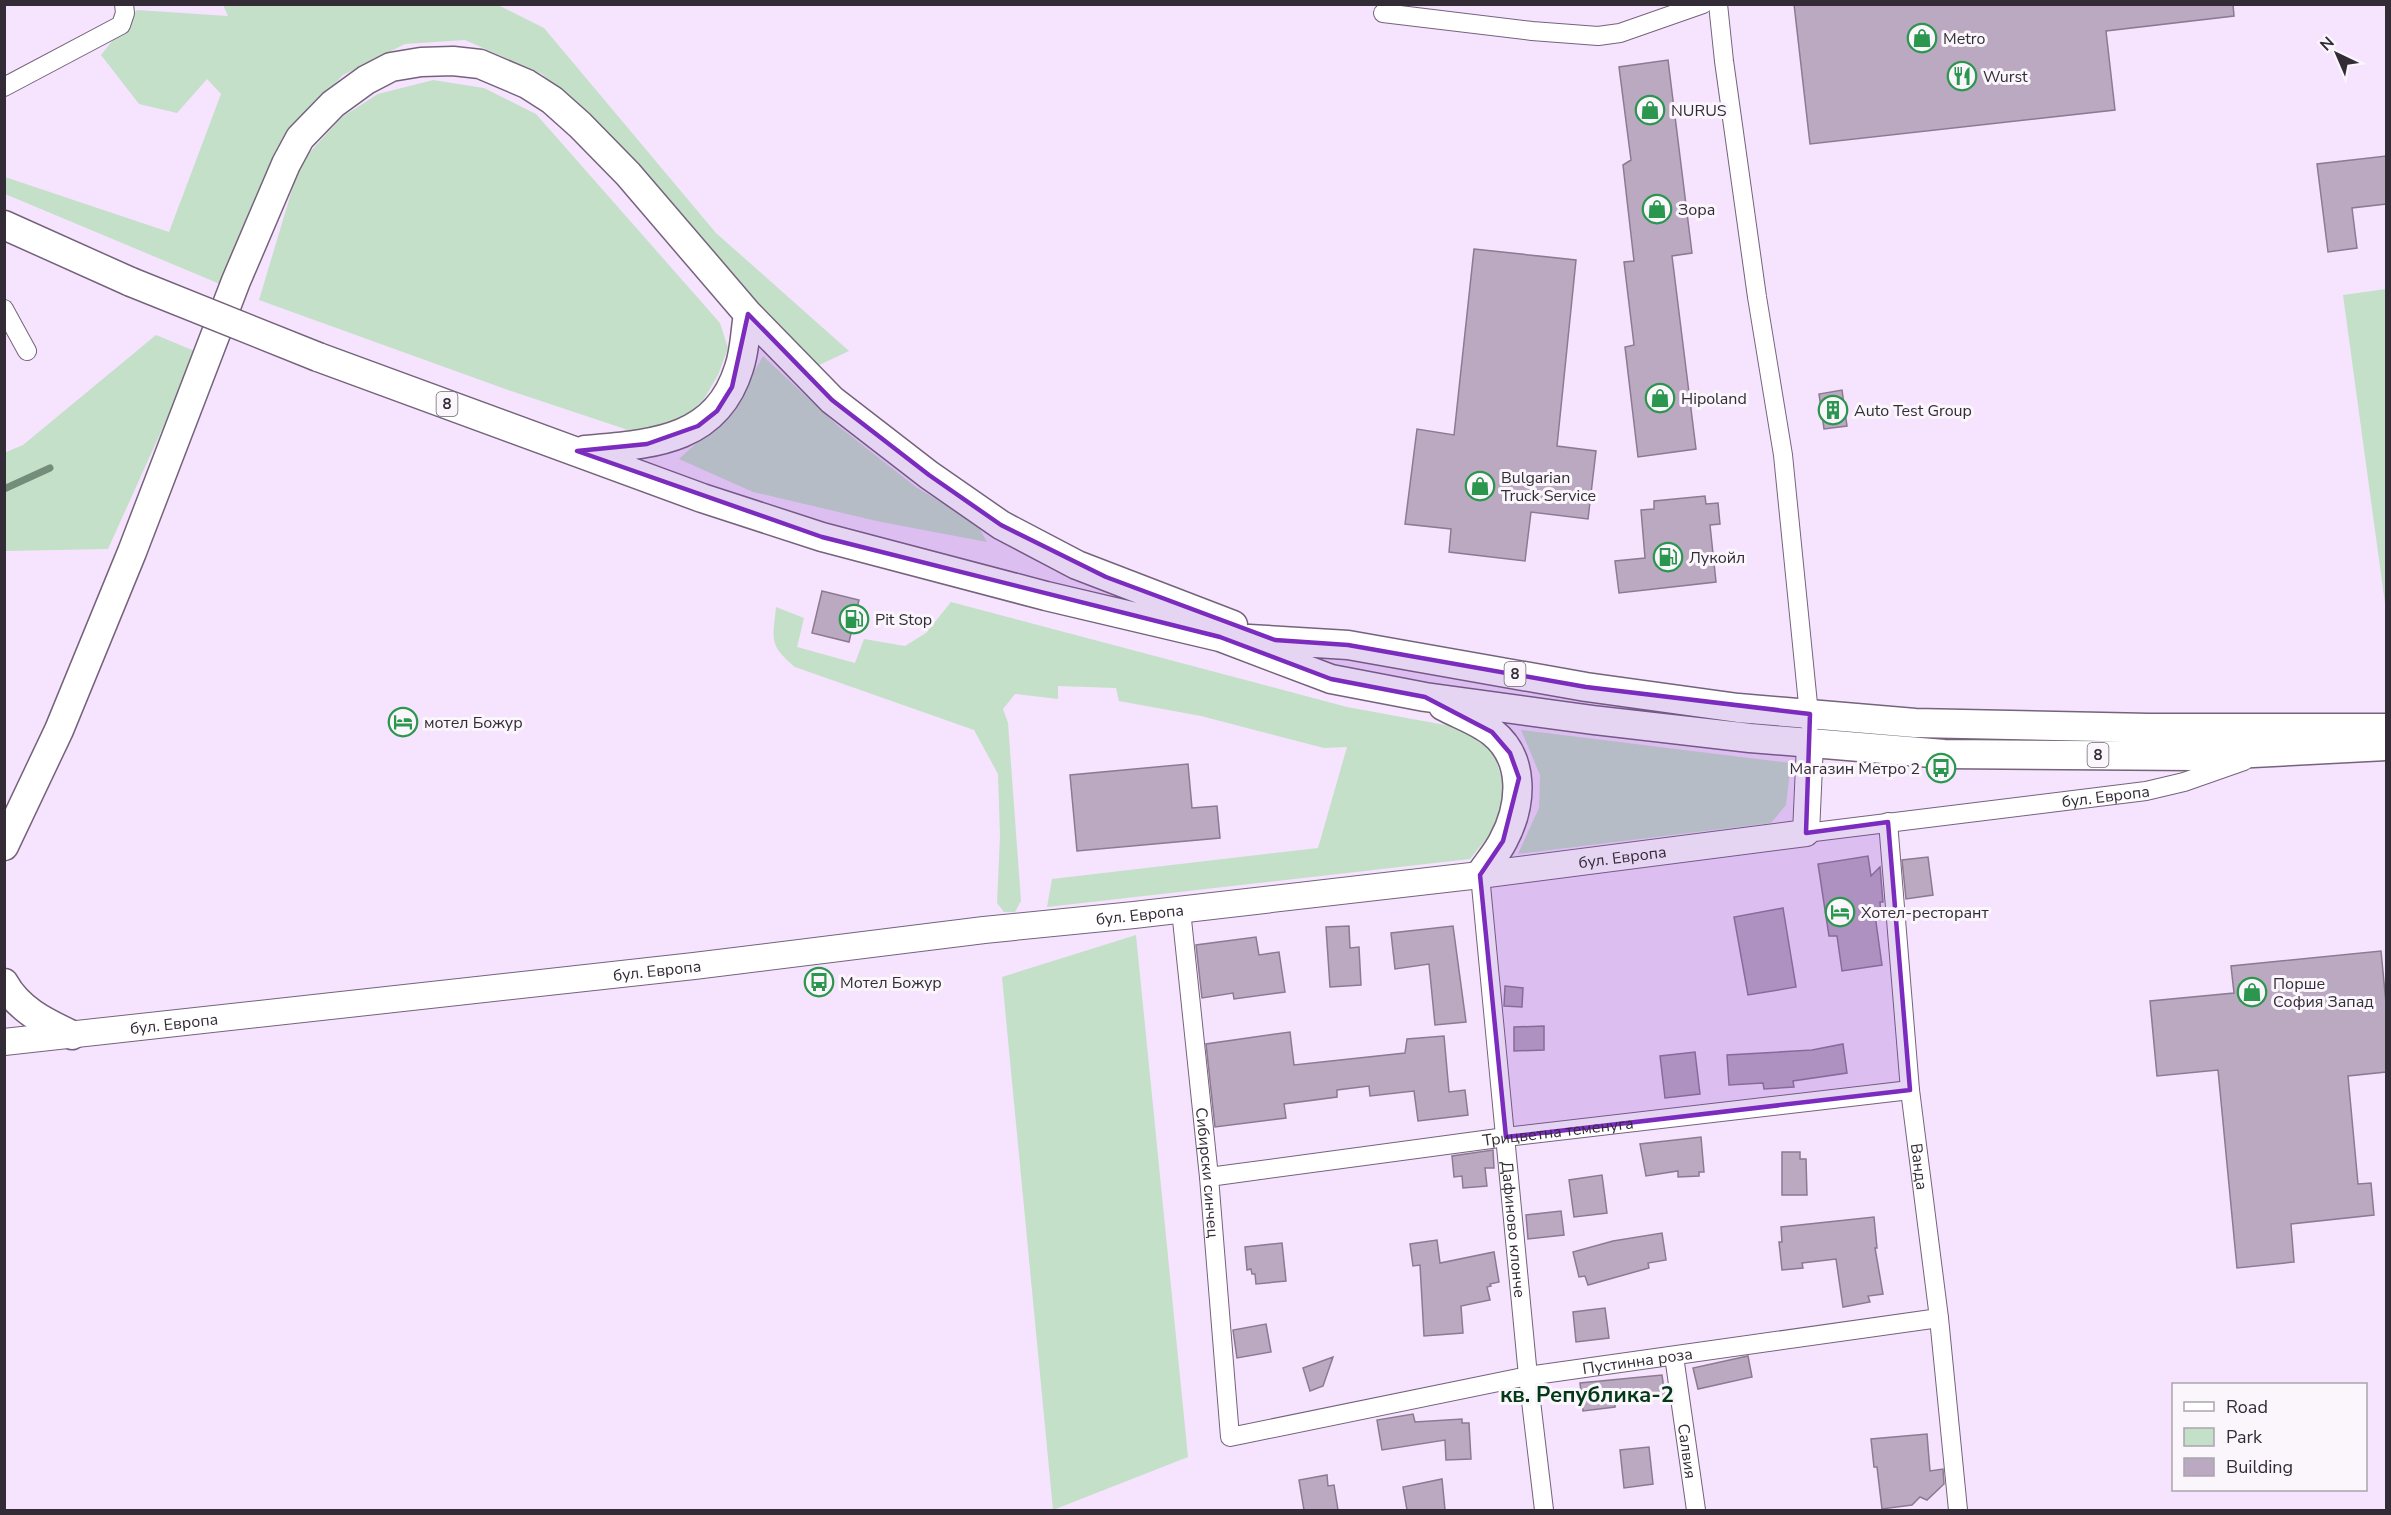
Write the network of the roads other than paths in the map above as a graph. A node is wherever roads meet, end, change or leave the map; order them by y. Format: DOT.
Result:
graph roads {
  1 [pos="1703,4"];
  2 [pos="1718,4"];
  3 [pos="124,9"];
  4 [pos="1383,13"];
  5 [pos="4,87"];
  6 [pos="4,225"];
  7 [pos="4,309"];
  8 [pos="748,314"];
  9 [pos="27,351"];
  10 [pos="577,451"];
  11 [pos="1220,637"];
  12 [pos="1275,640"];
  13 [pos="1425,697"];
  14 [pos="1810,714"];
  15 [pos="2386,728"];
  16 [pos="1810,744"];
  17 [pos="2386,746"];
  18 [pos="2269,752"];
  19 [pos="1888,822"];
  20 [pos="1806,833"];
  21 [pos="4,846"];
  22 [pos="1479,875"];
  23 [pos="1181,910"];
  24 [pos="4,983"];
  25 [pos="72,1035"];
  26 [pos="4,1042"];
  27 [pos="1910,1090"];
  28 [pos="1506,1137"];
  29 [pos="1209,1177"];
  30 [pos="1939,1318"];
  31 [pos="1674,1356"];
  32 [pos="1528,1376"];
  33 [pos="1230,1437"];
  34 [pos="1544,1510"];
  35 [pos="1696,1510"];
  36 [pos="1958,1510"];
  1 -- 4 [label="street"];
  2 -- 14 [label="street"];
  3 -- 5 [label="street"];
  6 -- 10 [label="main road, 8, bridge"];
  7 -- 9 [label="street"];
  8 -- 10 [label="main road"];
  8 -- 12 [label="main road"];
  8 -- 21 [label="main road"];
  10 -- 11 [label="main road, 8"];
  11 -- 12 [label="main road, 8"];
  11 -- 13 [label="main road, 8"];
  12 -- 14 [label="main road, 8"];
  13 -- 16 [label="main road, 8"];
  13 -- 22 [label="main road"];
  14 -- 15 [label="main road, 8"];
  14 -- 16 [label="street"];
  16 -- 18 [label="main road, 8"];
  16 -- 20 [label="street"];
  17 -- 18 [label="main road, 8"];
  18 -- 19 [label="street, бул. Европа"];
  19 -- 20 [label="street, бул. Европа"];
  19 -- 27 [label="street, Ванда"];
  20 -- 22 [label="street, бул. Европа"];
  22 -- 23 [label="street, бул. Европа"];
  22 -- 28 [label="street, Дафиново клонче"];
  23 -- 25 [label="street, бул. Европа"];
  23 -- 29 [label="street, Сибирски синчец"];
  24 -- 25 [label="main road"];
  25 -- 26 [label="street, бул. Европа"];
  27 -- 28 [label="street, Трицветна теменуга"];
  27 -- 30 [label="street, Ванда"];
  28 -- 29 [label="street, Трицветна теменуга"];
  28 -- 32 [label="street, Дафиново клонче"];
  29 -- 33 [label="street, Сибирски синчец"];
  30 -- 31 [label="street, Пустинна роза"];
  30 -- 36 [label="street, Ванда"];
  31 -- 32 [label="street, Пустинна роза"];
  31 -- 35 [label="street, Салвия"];
  32 -- 33 [label="street, Пустинна роза"];
  32 -- 34 [label="street, Дафиново клонче"];
}
